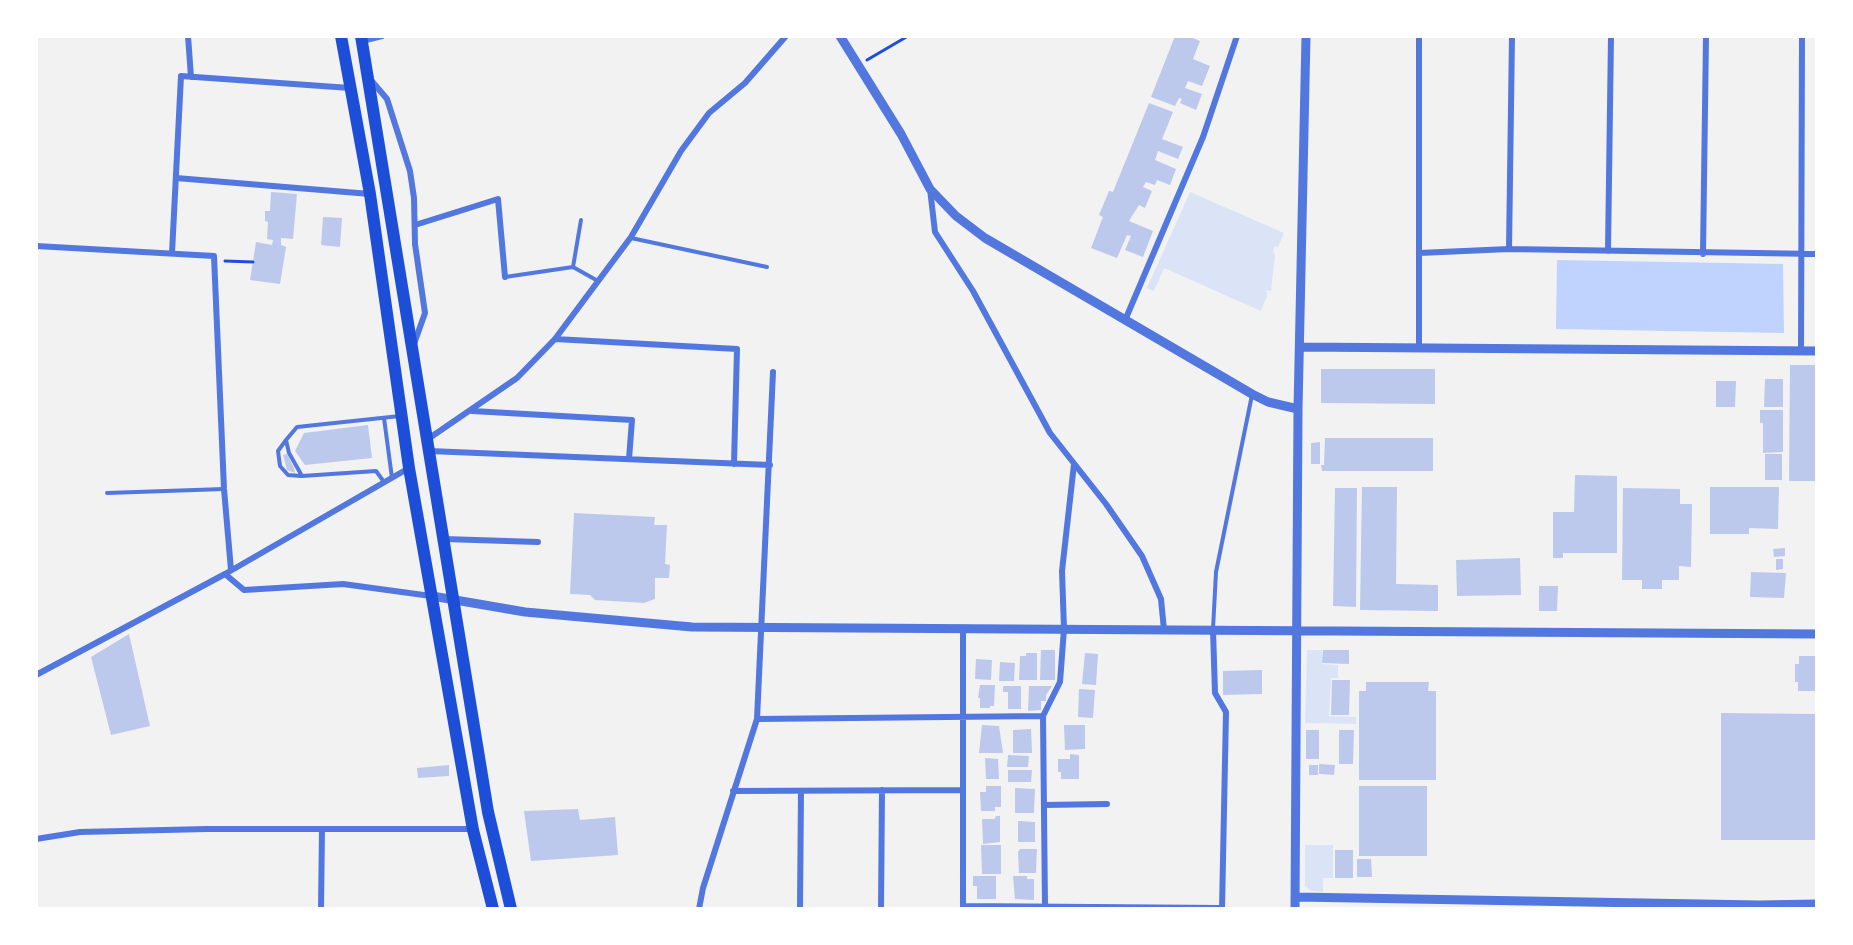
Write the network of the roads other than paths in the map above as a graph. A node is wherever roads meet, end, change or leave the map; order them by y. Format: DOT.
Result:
graph roads {
  1 [pos="188,36"];
  2 [pos="341,36"];
  3 [pos="382,36"];
  4 [pos="786,36"];
  5 [pos="840,36"];
  6 [pos="1237,36"];
  7 [pos="1306,36"];
  8 [pos="1419,36"];
  9 [pos="1512,36"];
  10 [pos="1611,36"];
  11 [pos="1706,36"];
  12 [pos="1802,36"];
  13 [pos="361,39"];
  14 [pos="368,76"];
  15 [pos="191,77"];
  16 [pos="350,87"];
  17 [pos="176,178"];
  18 [pos="930,189"];
  19 [pos="370,194"];
  20 [pos="581,220"];
  21 [pos="415,225"];
  22 [pos="631,237"];
  23 [pos="36,246"];
  24 [pos="1509,249"];
  25 [pos="1608,251"];
  26 [pos="172,253"];
  27 [pos="1419,253"];
  28 [pos="1703,254"];
  29 [pos="1801,254"];
  30 [pos="1817,254"];
  31 [pos="573,267"];
  32 [pos="767,267"];
  33 [pos="505,277"];
  34 [pos="598,281"];
  35 [pos="1126,318"];
  36 [pos="555,339"];
  37 [pos="413,346"];
  38 [pos="1300,347"];
  39 [pos="1419,348"];
  40 [pos="1801,351"];
  41 [pos="1817,351"];
  42 [pos="773,372"];
  43 [pos="1252,394"];
  44 [pos="1298,409"];
  45 [pos="472,411"];
  46 [pos="402,416"];
  47 [pos="384,418"];
  48 [pos="286,440"];
  49 [pos="428,445"];
  50 [pos="629,459"];
  51 [pos="734,464"];
  52 [pos="1074,464"];
  53 [pos="770,465"];
  54 [pos="409,468"];
  55 [pos="302,476"];
  56 [pos="392,478"];
  57 [pos="384,482"];
  58 [pos="224,489"];
  59 [pos="107,493"];
  60 [pos="444,539"];
  61 [pos="538,542"];
  62 [pos="228,572"];
  63 [pos="432,596"];
  64 [pos="454,600"];
  65 [pos="763,628"];
  66 [pos="963,629"];
  67 [pos="1064,629"];
  68 [pos="1164,630"];
  69 [pos="1212,630"];
  70 [pos="1298,630"];
  71 [pos="1817,634"];
  72 [pos="36,675"];
  73 [pos="1043,716"];
  74 [pos="963,717"];
  75 [pos="757,719"];
  76 [pos="882,790"];
  77 [pos="963,790"];
  78 [pos="733,791"];
  79 [pos="801,791"];
  80 [pos="1107,804"];
  81 [pos="1044,805"];
  82 [pos="322,829"];
  83 [pos="473,830"];
  84 [pos="36,839"];
  85 [pos="1296,897"];
  86 [pos="1817,904"];
  87 [pos="1046,907"];
  88 [pos="1759,907"];
  89 [pos="963,908"];
  90 [pos="321,909"];
  91 [pos="493,909"];
  92 [pos="510,909"];
  93 [pos="699,909"];
  94 [pos="800,909"];
  95 [pos="881,909"];
  96 [pos="1222,909"];
  97 [pos="1295,909"];
  1 -- 15 [label="street"];
  2 -- 16 [label="highway"];
  3 -- 13 [label="street"];
  4 -- 22 [label="street"];
  5 -- 18 [label="street"];
  6 -- 35 [label="street"];
  7 -- 38 [label="street"];
  8 -- 27 [label="street"];
  9 -- 24 [label="street"];
  10 -- 25 [label="street"];
  11 -- 28 [label="street"];
  12 -- 29 [label="street"];
  13 -- 14 [label="highway"];
  14 -- 21 [label="street"];
  14 -- 37 [label="highway"];
  15 -- 16 [label="street"];
  15 -- 17 [label="street"];
  16 -- 19 [label="highway"];
  17 -- 19 [label="street"];
  17 -- 26 [label="street"];
  18 -- 35 [label="street"];
  18 -- 52 [label="street"];
  19 -- 46 [label="highway"];
  20 -- 31 [label="lane"];
  21 -- 33 [label="street"];
  21 -- 37 [label="street"];
  22 -- 32 [label="lane"];
  22 -- 34 [label="street"];
  23 -- 26 [label="street"];
  24 -- 25 [label="street"];
  24 -- 27 [label="street"];
  25 -- 28 [label="street"];
  26 -- 58 [label="street"];
  27 -- 39 [label="street"];
  28 -- 29 [label="street"];
  29 -- 30 [label="street"];
  29 -- 40 [label="street"];
  31 -- 33 [label="lane"];
  31 -- 34 [label="lane"];
  34 -- 36 [label="street"];
  35 -- 43 [label="street"];
  36 -- 45 [label="street"];
  36 -- 51 [label="street"];
  37 -- 49 [label="highway"];
  38 -- 39 [label="street"];
  38 -- 44 [label="street"];
  39 -- 40 [label="street"];
  40 -- 41 [label="street"];
  42 -- 53 [label="street"];
  43 -- 44 [label="street"];
  43 -- 69 [label="lane"];
  44 -- 70 [label="street"];
  45 -- 49 [label="street"];
  45 -- 50 [label="street"];
  46 -- 47 [label="lane"];
  46 -- 54 [label="highway"];
  47 -- 48 [label="lane"];
  47 -- 56 [label="lane"];
  48 -- 55 [label="lane"];
  48 -- 55 [label="lane"];
  49 -- 50 [label="street"];
  49 -- 60 [label="highway"];
  50 -- 51 [label="street"];
  51 -- 53 [label="street"];
  52 -- 67 [label="street"];
  52 -- 68 [label="street"];
  53 -- 65 [label="street"];
  54 -- 56 [label="street"];
  54 -- 63 [label="highway"];
  55 -- 57 [label="lane"];
  56 -- 57 [label="street"];
  57 -- 62 [label="street"];
  58 -- 59 [label="lane"];
  58 -- 62 [label="street"];
  60 -- 61 [label="street"];
  60 -- 64 [label="highway"];
  62 -- 63 [label="street"];
  62 -- 72 [label="street"];
  63 -- 64 [label="street"];
  63 -- 83 [label="highway"];
  64 -- 65 [label="street"];
  64 -- 92 [label="highway"];
  65 -- 66 [label="street"];
  65 -- 75 [label="street"];
  66 -- 67 [label="street"];
  66 -- 74 [label="street"];
  67 -- 68 [label="street"];
  67 -- 73 [label="street"];
  68 -- 69 [label="street"];
  69 -- 70 [label="street"];
  69 -- 96 [label="street"];
  70 -- 71 [label="street"];
  70 -- 85 [label="street"];
  73 -- 74 [label="street"];
  73 -- 81 [label="street"];
  74 -- 75 [label="street"];
  74 -- 77 [label="street"];
  75 -- 78 [label="street"];
  76 -- 77 [label="street"];
  76 -- 79 [label="street"];
  76 -- 95 [label="street"];
  77 -- 89 [label="street"];
  78 -- 79 [label="street"];
  78 -- 93 [label="street"];
  79 -- 94 [label="street"];
  80 -- 81 [label="street"];
  81 -- 87 [label="street"];
  82 -- 83 [label="street"];
  82 -- 84 [label="street"];
  82 -- 90 [label="street"];
  83 -- 91 [label="highway"];
  85 -- 88 [label="street"];
  85 -- 97 [label="street"];
  86 -- 88 [label="street"];
  87 -- 89 [label="street"];
  87 -- 96 [label="street"];
}
